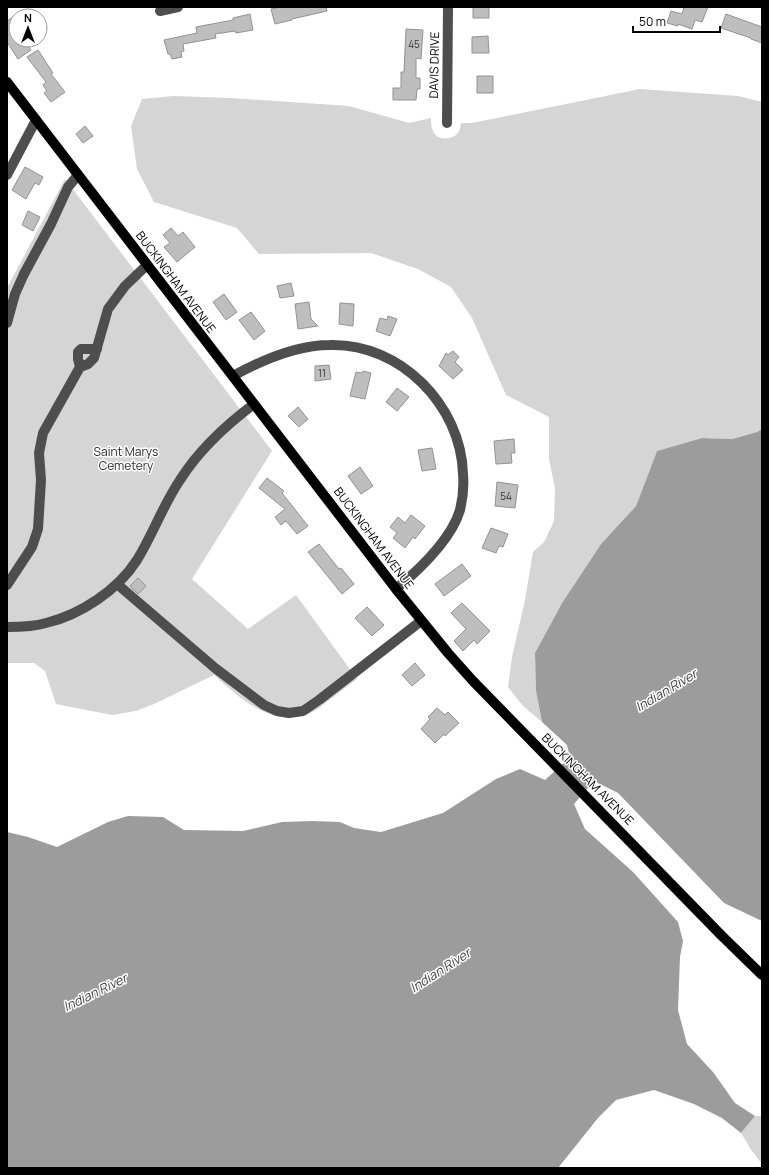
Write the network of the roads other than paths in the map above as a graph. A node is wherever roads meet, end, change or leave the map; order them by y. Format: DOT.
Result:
graph roads {
  1 [pos="178,7"];
  2 [pos="448,7"];
  3 [pos="160,11"];
  4 [pos="7,82"];
  5 [pos="36,120"];
  6 [pos="447,123"];
  7 [pos="7,175"];
  8 [pos="78,175"];
  9 [pos="148,265"];
  10 [pos="7,323"];
  11 [pos="97,349"];
  12 [pos="80,367"];
  13 [pos="233,376"];
  14 [pos="254,404"];
  15 [pos="117,584"];
  16 [pos="7,585"];
  17 [pos="396,589"];
  18 [pos="421,621"];
  19 [pos="7,627"];
  20 [pos="762,974"];
  1 -- 3 [label="street"];
  2 -- 6 [label="street, DAVIS DRIVE"];
  4 -- 5 [label="main road, BUCKINGHAM AVENUE"];
  5 -- 7 [label="street"];
  5 -- 8 [label="main road, BUCKINGHAM AVENUE"];
  8 -- 9 [label="main road, BUCKINGHAM AVENUE"];
  8 -- 10 [label="street"];
  9 -- 11 [label="street"];
  9 -- 13 [label="main road, BUCKINGHAM AVENUE"];
  11 -- 12 [label="street"];
  11 -- 12 [label="street"];
  12 -- 16 [label="street"];
  13 -- 14 [label="main road, BUCKINGHAM AVENUE"];
  13 -- 17 [label="street"];
  14 -- 15 [label="street"];
  14 -- 17 [label="main road, BUCKINGHAM AVENUE"];
  15 -- 18 [label="street"];
  15 -- 19 [label="street"];
  17 -- 18 [label="main road, BUCKINGHAM AVENUE"];
  18 -- 20 [label="main road, BUCKINGHAM AVENUE"];
}
